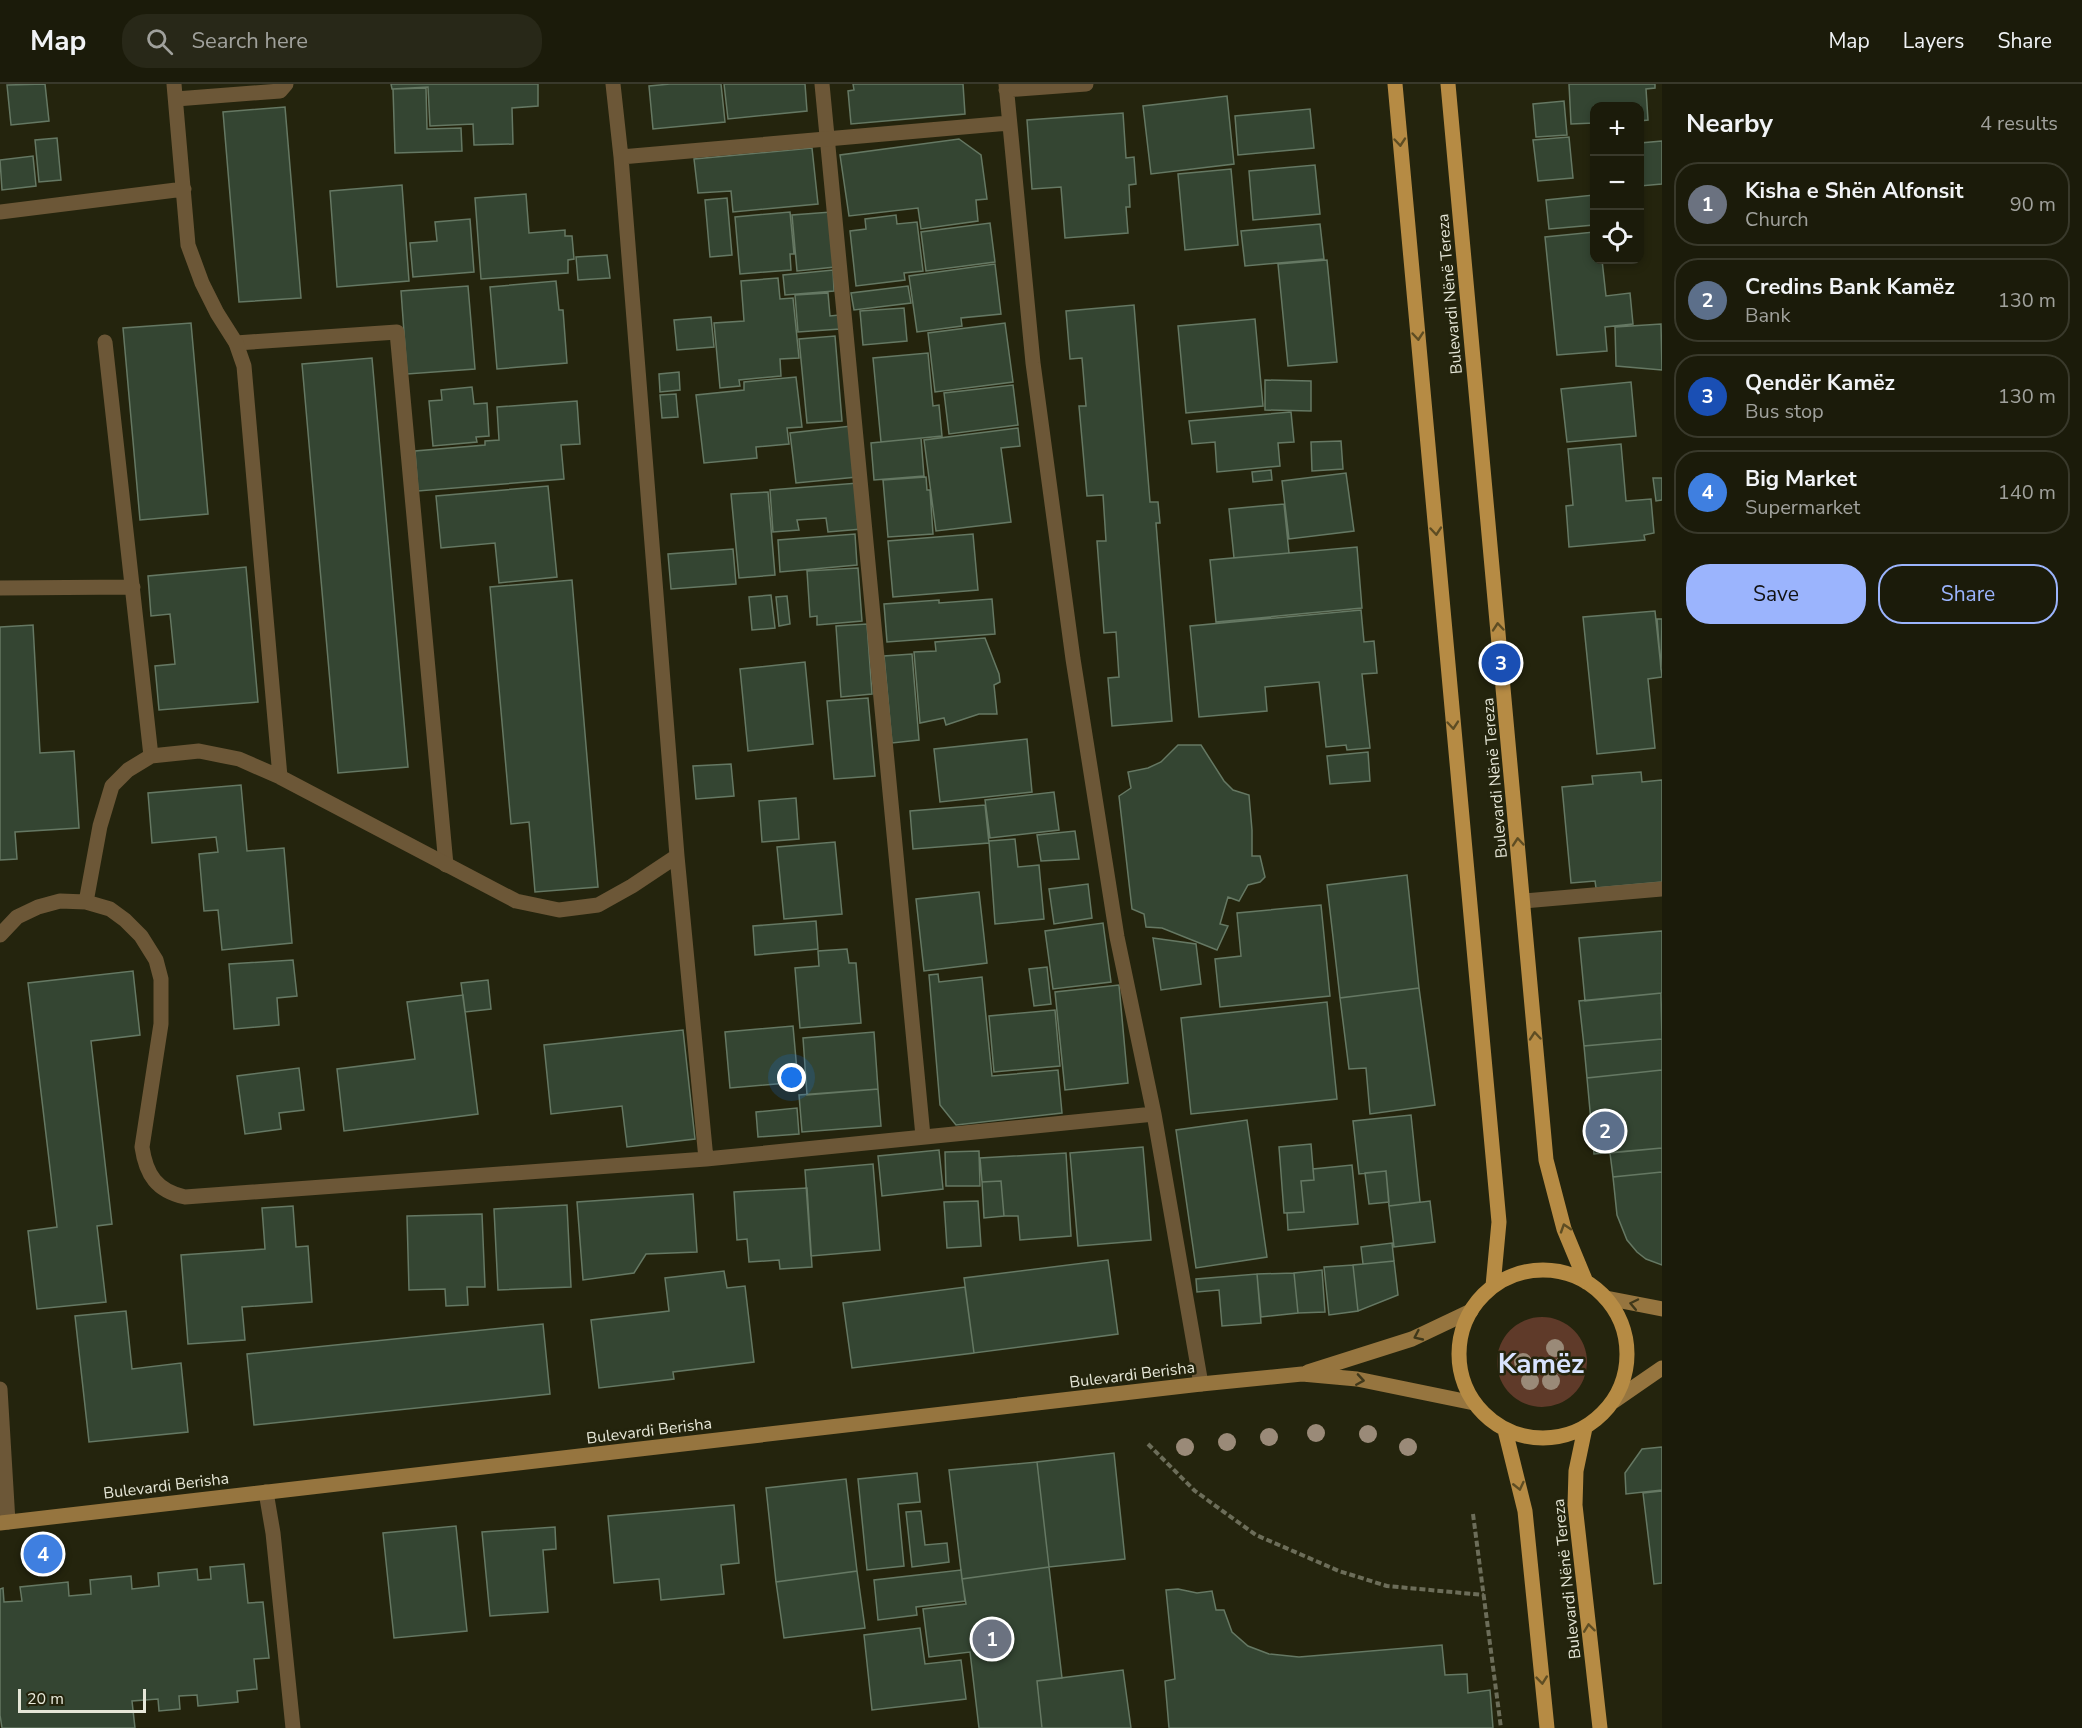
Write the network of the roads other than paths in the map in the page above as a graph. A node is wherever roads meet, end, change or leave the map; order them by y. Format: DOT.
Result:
graph roads {
  1 [pos="286,84"];
  2 [pos="613,84"];
  3 [pos="822,84"];
  4 [pos="1086,84"];
  5 [pos="1395,84"];
  6 [pos="1448,84"];
  7 [pos="1006,87"];
  8 [pos="175,92"];
  9 [pos="1010,123"];
  10 [pos="828,139"];
  11 [pos="621,157"];
  12 [pos="184,189"];
  13 [pos="0,212"];
  14 [pos="105,342"];
  15 [pos="236,343"];
  16 [pos="133,587"];
  17 [pos="0,588"];
  18 [pos="151,756"];
  19 [pos="280,777"];
  20 [pos="677,856"];
  21 [pos="446,865"];
  22 [pos="1662,889"];
  23 [pos="1523,901"];
  24 [pos="86,902"];
  25 [pos="0,935"];
  26 [pos="1154,1114"];
  27 [pos="923,1136"];
  28 [pos="706,1159"];
  29 [pos="1587,1282"];
  30 [pos="1493,1286"];
  31 [pos="1606,1298"];
  32 [pos="1662,1309"];
  33 [pos="1471,1311"];
  34 [pos="1662,1368"];
  35 [pos="1302,1374"];
  36 [pos="1202,1384"];
  37 [pos="0,1389"];
  38 [pos="1614,1401"];
  39 [pos="1474,1403"];
  40 [pos="1585,1428"];
  41 [pos="1505,1430"];
  42 [pos="266,1492"];
  43 [pos="4,1522"];
  44 [pos="292,1728"];
  45 [pos="1547,1728"];
  46 [pos="1600,1728"];
  1 -- 8 [label="street"];
  2 -- 11 [label="street"];
  3 -- 10 [label="street"];
  4 -- 7 [label="street"];
  5 -- 30 [label="main road, one-way"];
  23 -- 6 [label="main road, Bulevardi Nënë Tereza, one-way"];
  7 -- 9 [label="street"];
  8 -- 12 [label="street"];
  9 -- 10 [label="street"];
  9 -- 26 [label="street"];
  10 -- 11 [label="street"];
  10 -- 27 [label="street"];
  11 -- 20 [label="street"];
  12 -- 13 [label="street"];
  12 -- 15 [label="street"];
  14 -- 16 [label="street"];
  15 -- 19 [label="street"];
  15 -- 21 [label="street"];
  16 -- 17 [label="street"];
  16 -- 18 [label="street"];
  18 -- 19 [label="street"];
  18 -- 24 [label="street"];
  19 -- 21 [label="street"];
  20 -- 21 [label="street"];
  20 -- 28 [label="street"];
  22 -- 23 [label="street"];
  29 -- 23 [label="main road, Bulevardi Nënë Tereza, one-way"];
  24 -- 25 [label="street"];
  24 -- 28 [label="street"];
  26 -- 27 [label="street"];
  26 -- 36 [label="street"];
  27 -- 28 [label="street"];
  29 -- 30 [label="main road, Bulevardi Nënë Tereza"];
  29 -- 31 [label="main road, Bulevardi Nënë Tereza"];
  30 -- 33 [label="main road, Bulevardi Nënë Tereza"];
  32 -- 31 [label="main road, one-way"];
  31 -- 38 [label="main road, Bulevardi Nënë Tereza"];
  33 -- 35 [label="main road, Bulevardi Berisha, one-way"];
  33 -- 39 [label="main road, Bulevardi Nënë Tereza"];
  34 -- 38 [label="main road"];
  35 -- 36 [label="main road, Bulevardi Berisha"];
  35 -- 39 [label="main road, Bulevardi Berisha, one-way"];
  36 -- 42 [label="main road, Bulevardi Berisha"];
  37 -- 43 [label="street"];
  38 -- 40 [label="main road, Bulevardi Nënë Tereza"];
  39 -- 41 [label="main road, Bulevardi Nënë Tereza"];
  40 -- 41 [label="main road, Bulevardi Nënë Tereza"];
  46 -- 40 [label="main road, Bulevardi Nënë Tereza, one-way"];
  41 -- 45 [label="main road, Bulevardi Nënë Tereza, one-way"];
  42 -- 43 [label="main road, Bulevardi Berisha"];
  42 -- 44 [label="street"];
}
